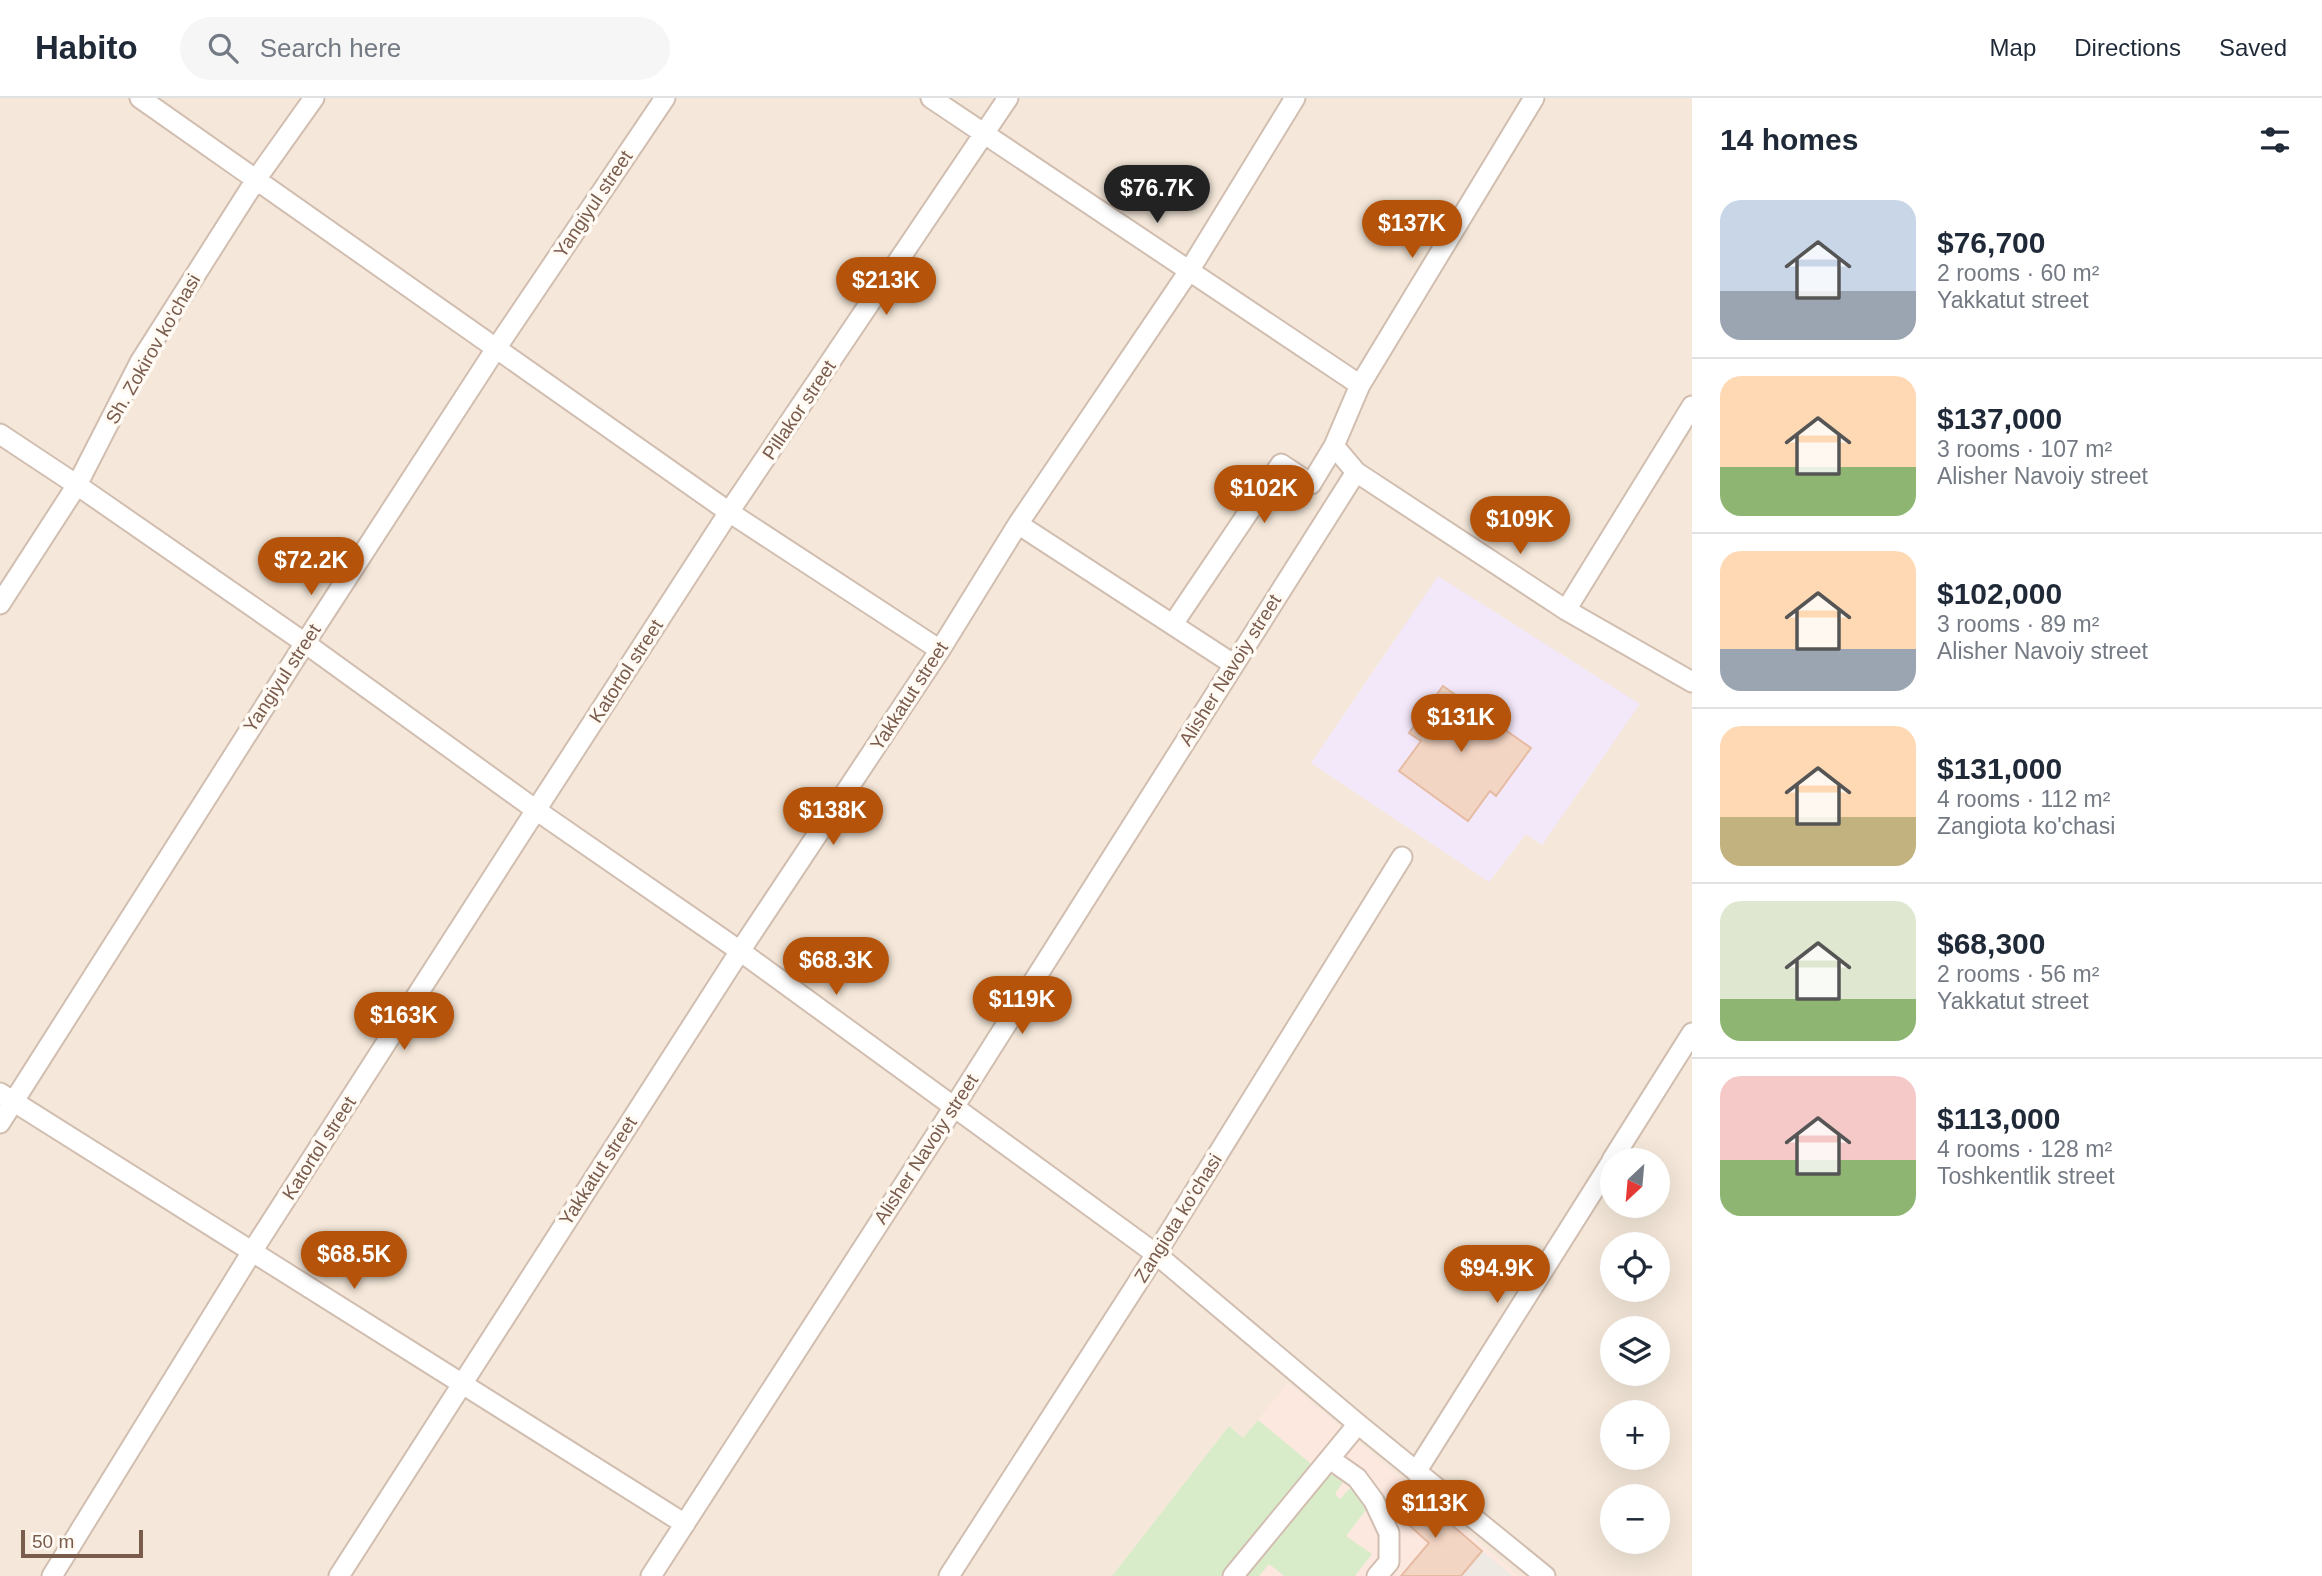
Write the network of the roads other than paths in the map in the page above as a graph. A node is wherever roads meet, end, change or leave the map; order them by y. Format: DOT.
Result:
graph roads {
  1 [pos="140,98"];
  2 [pos="314,98"];
  3 [pos="665,98"];
  4 [pos="931,98"];
  5 [pos="1008,98"];
  6 [pos="1295,98"];
  7 [pos="1534,98"];
  8 [pos="985,134"];
  9 [pos="257,178"];
  10 [pos="1189,271"];
  11 [pos="497,347"];
  12 [pos="1360,385"];
  13 [pos="1692,406"];
  14 [pos="0,434"];
  15 [pos="1334,446"];
  16 [pos="1356,472"];
  17 [pos="77,485"];
  18 [pos="729,512"];
  19 [pos="1018,524"];
  20 [pos="0,604"];
  21 [pos="1566,610"];
  22 [pos="1173,624"];
  23 [pos="305,643"];
  24 [pos="940,650"];
  25 [pos="1233,664"];
  26 [pos="1692,682"];
  27 [pos="536,810"];
  28 [pos="1402,858"];
  29 [pos="740,951"];
  30 [pos="1692,1033"];
  31 [pos="7,1097"];
  32 [pos="954,1107"];
  33 [pos="0,1123"];
  34 [pos="1620,1148"];
  35 [pos="1600,1179"];
  36 [pos="253,1250"];
  37 [pos="1156,1254"];
  38 [pos="462,1383"];
  39 [pos="1358,1424"];
  40 [pos="1330,1459"];
  41 [pos="1416,1472"];
  42 [pos="685,1524"];
  43 [pos="52,1576"];
  44 [pos="339,1576"];
  45 [pos="651,1576"];
  46 [pos="949,1576"];
  47 [pos="1233,1576"];
  48 [pos="1377,1576"];
  49 [pos="1545,1576"];
  1 -- 9 [label="street"];
  2 -- 9 [label="street, Sh. Zokirov ko'chasi"];
  3 -- 11 [label="street, Yangiyul street"];
  4 -- 8 [label="street"];
  5 -- 8 [label="street, Pillakor street"];
  6 -- 10 [label="street, Yakkatut street"];
  7 -- 12 [label="street"];
  8 -- 10 [label="street"];
  8 -- 18 [label="street, Pillakor street"];
  9 -- 11 [label="street"];
  9 -- 17 [label="street, Sh. Zokirov ko'chasi"];
  10 -- 12 [label="street"];
  10 -- 19 [label="street, Yakkatut street"];
  11 -- 18 [label="street"];
  11 -- 23 [label="street, Yangiyul street"];
  12 -- 15 [label="street"];
  13 -- 21 [label="street"];
  14 -- 17 [label="street"];
  15 -- 16 [label="street"];
  15 -- 22 [label="street"];
  16 -- 21 [label="street"];
  16 -- 25 [label="street, Alisher Navoiy street"];
  17 -- 20 [label="street, Sh. Zokirov ko'chasi"];
  17 -- 23 [label="street"];
  18 -- 24 [label="street"];
  18 -- 27 [label="street, Katortol street"];
  19 -- 22 [label="street"];
  19 -- 24 [label="street, Yakkatut street"];
  21 -- 26 [label="street"];
  22 -- 25 [label="street"];
  23 -- 27 [label="street"];
  23 -- 31 [label="street, Yangiyul street"];
  24 -- 29 [label="street, Yakkatut street"];
  25 -- 32 [label="street, Alisher Navoiy street"];
  27 -- 29 [label="street"];
  27 -- 36 [label="street, Katortol street"];
  28 -- 37 [label="street, Zangiota ko'chasi"];
  29 -- 32 [label="street"];
  29 -- 38 [label="street, Yakkatut street"];
  30 -- 34 [label="street"];
  31 -- 33 [label="street, Yangiyul street"];
  31 -- 36 [label="street"];
  32 -- 37 [label="street"];
  32 -- 42 [label="street, Alisher Navoiy street"];
  35 -- 41 [label="street"];
  36 -- 38 [label="street"];
  36 -- 43 [label="street, Katortol street"];
  37 -- 39 [label="street"];
  37 -- 46 [label="street, Zangiota ko'chasi"];
  38 -- 42 [label="street"];
  38 -- 44 [label="street, Yakkatut street"];
  39 -- 40 [label="street"];
  39 -- 41 [label="street"];
  40 -- 47 [label="street"];
  40 -- 48 [label="street"];
  41 -- 49 [label="street"];
  42 -- 45 [label="street, Alisher Navoiy street"];
}
